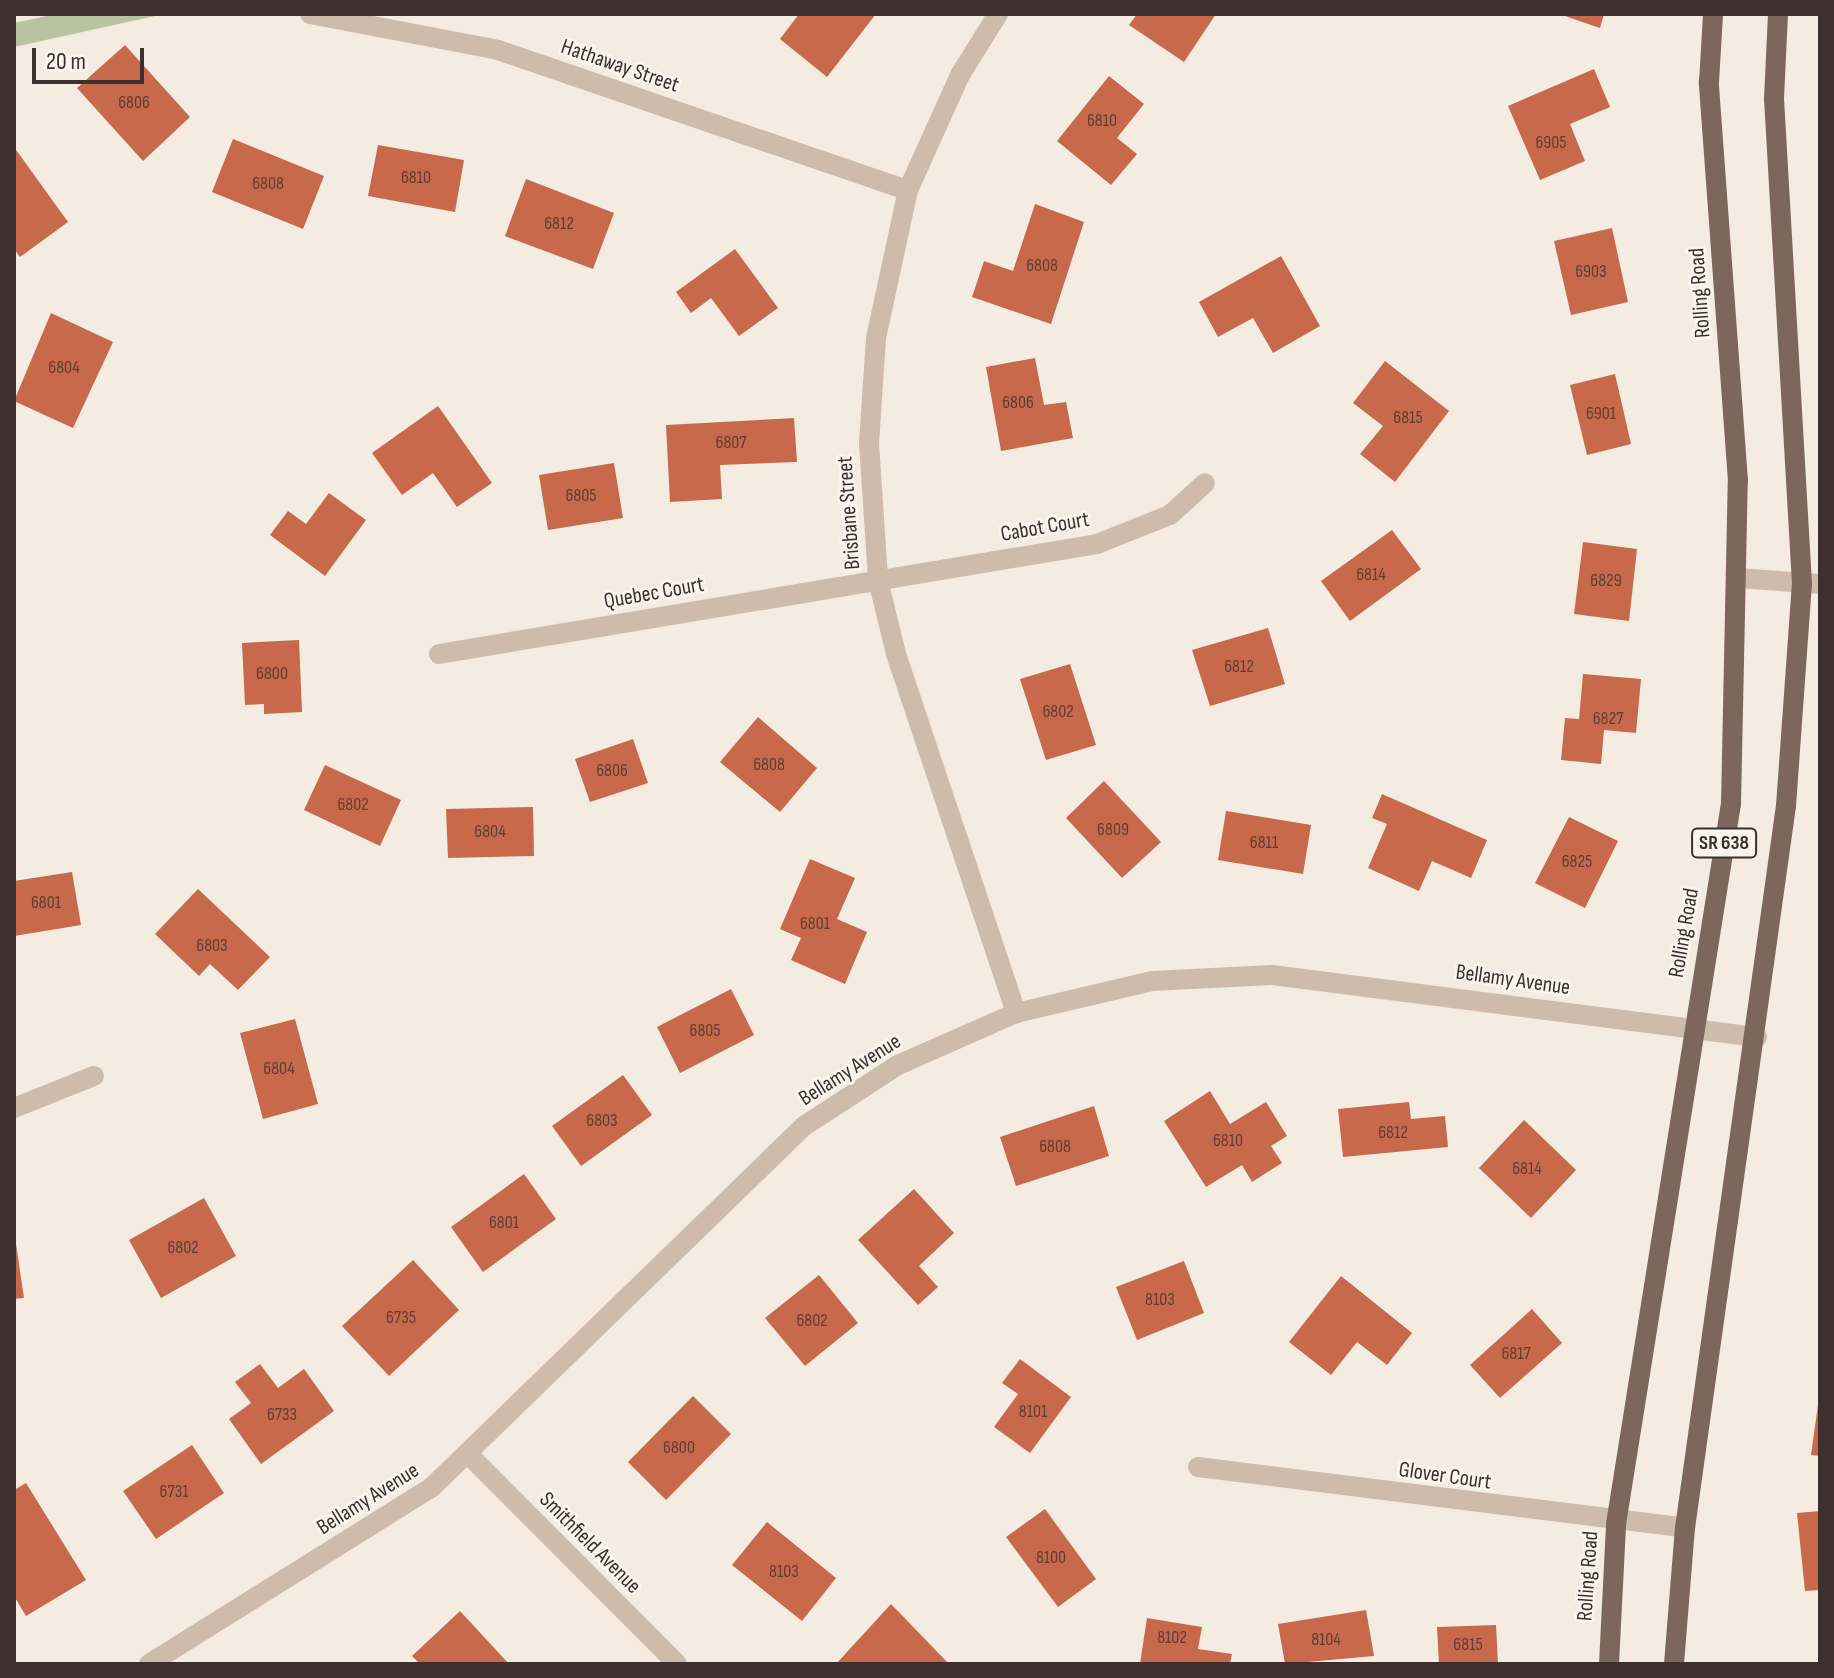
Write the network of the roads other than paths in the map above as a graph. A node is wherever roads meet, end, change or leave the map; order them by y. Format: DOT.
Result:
graph roads {
  1 [pos="310,14"];
  2 [pos="998,14"];
  3 [pos="1713,14"];
  4 [pos="1778,14"];
  5 [pos="908,190"];
  6 [pos="1205,483"];
  7 [pos="1737,578"];
  8 [pos="878,580"];
  9 [pos="1811,584"];
  10 [pos="439,654"];
  11 [pos="1016,1013"];
  12 [pos="1691,1025"];
  13 [pos="1757,1037"];
  14 [pos="94,1076"];
  15 [pos="14,1108"];
  16 [pos="470,1456"];
  17 [pos="1198,1467"];
  18 [pos="1616,1524"];
  19 [pos="1685,1528"];
  20 [pos="149,1664"];
  21 [pos="677,1664"];
  22 [pos="1609,1664"];
  23 [pos="1674,1664"];
  1 -- 5 [label="street, Hathaway Street"];
  2 -- 5 [label="street, Brisbane Street"];
  3 -- 7 [label="main road, Rolling Road / SR 638"];
  4 -- 9 [label="main road, SR 638"];
  5 -- 8 [label="street, Brisbane Street"];
  6 -- 8 [label="street, Cabot Court"];
  7 -- 9 [label="street"];
  7 -- 12 [label="main road, Rolling Road / SR 638"];
  8 -- 10 [label="street, Quebec Court"];
  8 -- 11 [label="street, Brisbane Street"];
  9 -- 13 [label="main road, SR 638"];
  11 -- 12 [label="street, Bellamy Avenue"];
  11 -- 16 [label="street, Bellamy Avenue"];
  12 -- 13 [label="street, Bellamy Avenue"];
  12 -- 18 [label="main road, Rolling Road / SR 638"];
  13 -- 19 [label="main road, SR 638"];
  14 -- 15 [label="street"];
  16 -- 20 [label="street, Bellamy Avenue"];
  16 -- 21 [label="street, Smithfield Avenue"];
  17 -- 18 [label="street, Glover Court"];
  18 -- 19 [label="street, Glover Court"];
  18 -- 22 [label="main road, Rolling Road / SR 638"];
  19 -- 23 [label="main road, SR 638"];
}
